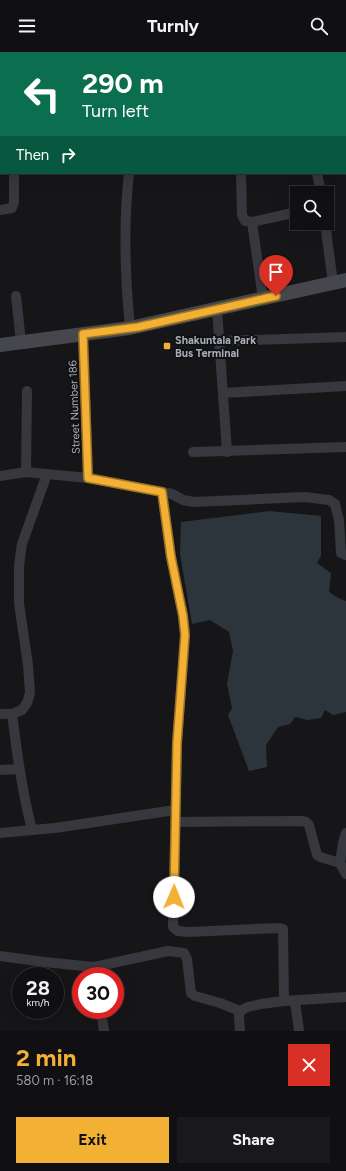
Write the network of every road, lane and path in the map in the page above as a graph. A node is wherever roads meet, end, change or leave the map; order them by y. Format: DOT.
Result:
graph roads {
  1 [pos="14,174"];
  2 [pos="129,174"];
  3 [pos="241,174"];
  4 [pos="317,174"];
  5 [pos="320,186"];
  6 [pos="0,210"];
  7 [pos="290,214"];
  8 [pos="252,222"];
  9 [pos="328,230"];
  10 [pos="339,282"];
  11 [pos="16,296"];
  12 [pos="263,299"];
  13 [pos="217,310"];
  14 [pos="130,328"];
  15 [pos="83,334"];
  16 [pos="346,337"];
  17 [pos="220,341"];
  18 [pos="21,342"];
  19 [pos="0,345"];
  20 [pos="346,386"];
  21 [pos="27,391"];
  22 [pos="223,393"];
  23 [pos="346,447"];
  24 [pos="193,452"];
  25 [pos="227,452"];
  26 [pos="26,472"];
  27 [pos="47,474"];
  28 [pos="0,476"];
  29 [pos="88,478"];
  30 [pos="162,492"];
  31 [pos="346,555"];
  32 [pos="0,714"];
  33 [pos="12,714"];
  34 [pos="19,769"];
  35 [pos="0,770"];
  36 [pos="175,810"];
  37 [pos="175,822"];
  38 [pos="32,830"];
  39 [pos="0,832"];
  40 [pos="346,833"];
  41 [pos="340,863"];
  42 [pos="346,874"];
  43 [pos="0,956"];
  44 [pos="72,967"];
  45 [pos="112,967"];
  46 [pos="346,998"];
  47 [pos="284,1001"];
  48 [pos="295,1001"];
  49 [pos="240,1011"];
  50 [pos="102,1019"];
  51 [pos="104,1031"];
  52 [pos="240,1031"];
  53 [pos="299,1031"];
  1 -- 6 [label="street"];
  2 -- 14 [label="street"];
  3 -- 8 [label="street"];
  4 -- 5 [label="street"];
  7 -- 8 [label="street"];
  8 -- 12 [label="street"];
  9 -- 10 [label="street"];
  10 -- 12 [label="main road"];
  11 -- 18 [label="street"];
  12 -- 13 [label="main road"];
  13 -- 14 [label="main road"];
  13 -- 17 [label="street"];
  14 -- 15 [label="main road"];
  15 -- 18 [label="main road"];
  15 -- 29 [label="street, Street Number 186"];
  16 -- 17 [label="street"];
  17 -- 22 [label="street"];
  18 -- 19 [label="main road"];
  20 -- 22 [label="street"];
  21 -- 26 [label="street"];
  22 -- 25 [label="street"];
  23 -- 25 [label="street"];
  24 -- 25 [label="street"];
  26 -- 27 [label="street"];
  26 -- 28 [label="street"];
  27 -- 29 [label="street"];
  27 -- 33 [label="street"];
  29 -- 30 [label="street"];
  30 -- 31 [label="street"];
  30 -- 36 [label="street"];
  32 -- 33 [label="street"];
  33 -- 34 [label="street"];
  34 -- 35 [label="street"];
  34 -- 38 [label="street"];
  36 -- 37 [label="street"];
  36 -- 38 [label="street"];
  37 -- 41 [label="street"];
  37 -- 47 [label="street"];
  38 -- 39 [label="street"];
  40 -- 41 [label="street"];
  41 -- 42 [label="street"];
  43 -- 44 [label="street"];
  45 -- 49 [label="street"];
  46 -- 48 [label="street"];
  47 -- 48 [label="street"];
  47 -- 49 [label="street"];
  48 -- 53 [label="street"];
  49 -- 52 [label="street"];
  50 -- 51 [label="street"];
}
